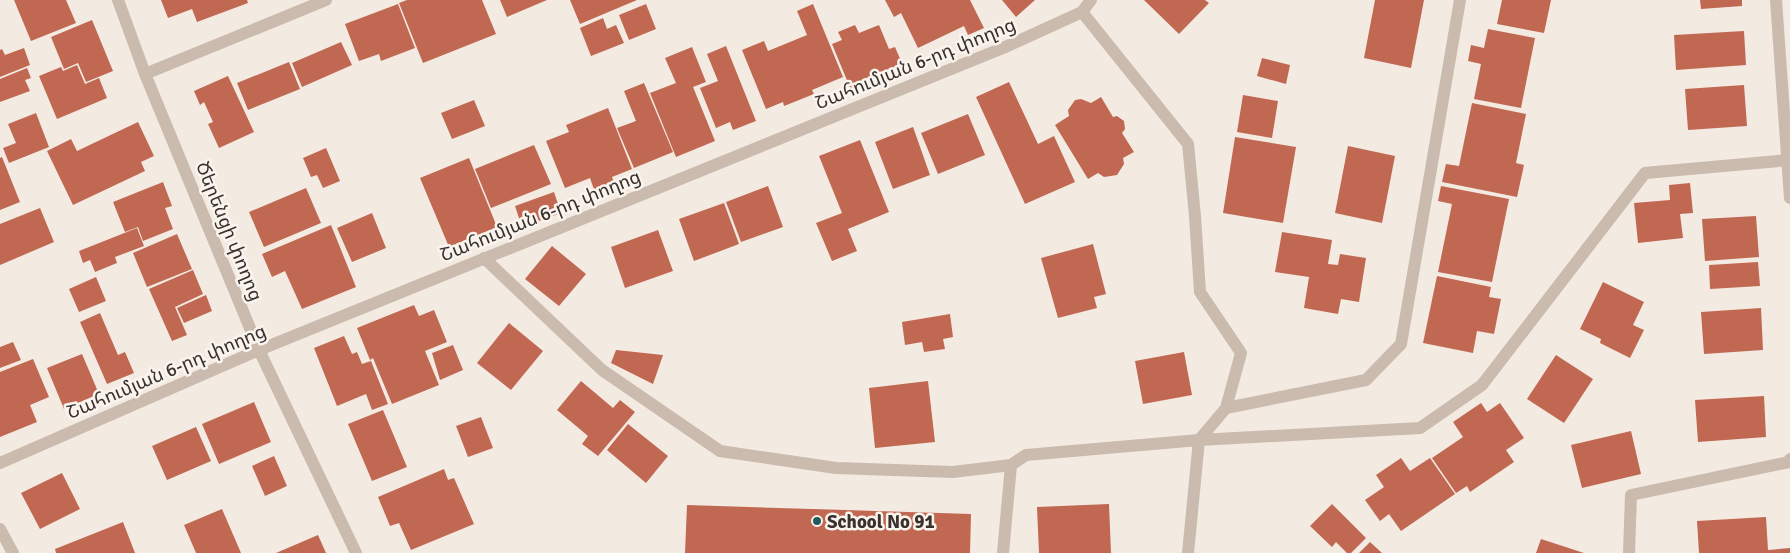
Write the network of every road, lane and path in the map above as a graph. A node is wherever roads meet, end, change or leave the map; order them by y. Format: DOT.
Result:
graph roads {
  1 [pos="118,0"];
  2 [pos="326,0"];
  3 [pos="1091,0"];
  4 [pos="1460,0"];
  5 [pos="1776,0"];
  6 [pos="1082,12"];
  7 [pos="145,74"];
  8 [pos="1788,161"];
  9 [pos="1790,198"];
  10 [pos="484,258"];
  11 [pos="259,350"];
  12 [pos="1226,408"];
  13 [pos="1199,440"];
  14 [pos="1790,459"];
  15 [pos="0,463"];
  16 [pos="1011,465"];
  17 [pos="0,529"];
  18 [pos="13,553"];
  19 [pos="356,553"];
  20 [pos="1003,553"];
  21 [pos="1188,553"];
  22 [pos="1628,553"];
  1 -- 7 [label="street, Ծերենցի փողոց"];
  2 -- 7 [label="street"];
  3 -- 6 [label="street, Շահումյան 6-րդ փողոց"];
  4 -- 12 [label="street"];
  5 -- 8 [label="street"];
  6 -- 10 [label="street, Շահումյան 6-րդ փողոց"];
  6 -- 12 [label="street"];
  7 -- 11 [label="street, Ծերենցի փողոց"];
  8 -- 9 [label="street"];
  8 -- 13 [label="street"];
  10 -- 11 [label="street, Շահումյան 6-րդ փողոց"];
  10 -- 16 [label="street"];
  11 -- 15 [label="street, Շահումյան 6-րդ փողոց"];
  11 -- 19 [label="street, Ծերենցի փողոց"];
  12 -- 13 [label="street"];
  13 -- 16 [label="street"];
  13 -- 21 [label="street"];
  14 -- 22 [label="street"];
  16 -- 20 [label="street"];
  17 -- 18 [label="street"];
}
